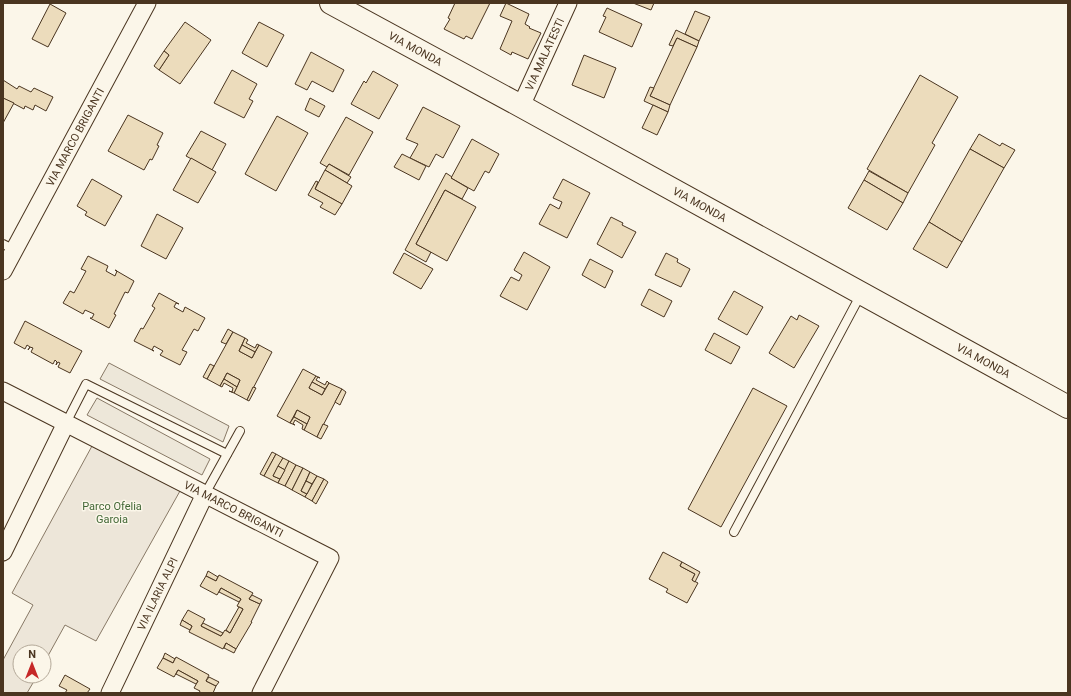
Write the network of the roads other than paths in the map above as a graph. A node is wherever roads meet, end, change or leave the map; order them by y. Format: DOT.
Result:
graph roads {
  1 [pos="147,3"];
  2 [pos="331,3"];
  3 [pos="568,3"];
  4 [pos="521,106"];
  5 [pos="9,247"];
  6 [pos="3,271"];
  7 [pos="862,293"];
  8 [pos="3,391"];
  9 [pos="1068,407"];
  10 [pos="66,423"];
  11 [pos="240,431"];
  12 [pos="227,454"];
  13 [pos="205,494"];
  14 [pos="734,532"];
  15 [pos="3,552"];
  16 [pos="110,693"];
  17 [pos="261,693"];
  1 -- 5 [label="street, VIA MARCO BRIGANTI"];
  2 -- 4 [label="main road, VIA MONDA"];
  3 -- 4 [label="street, VIA MALATESTI"];
  4 -- 7 [label="main road, VIA MONDA"];
  5 -- 6 [label="street, VIA MARCO BRIGANTI"];
  7 -- 9 [label="main road, VIA MONDA"];
  7 -- 14 [label="lane"];
  8 -- 10 [label="street, VIA MARCO BRIGANTI"];
  10 -- 12 [label="lane"];
  10 -- 13 [label="street, VIA MARCO BRIGANTI"];
  10 -- 15 [label="street"];
  11 -- 12 [label="lane"];
  12 -- 13 [label="lane"];
  13 -- 16 [label="street, VIA ILARIA ALPI"];
  13 -- 17 [label="street, VIA MARCO BRIGANTI"];
}
